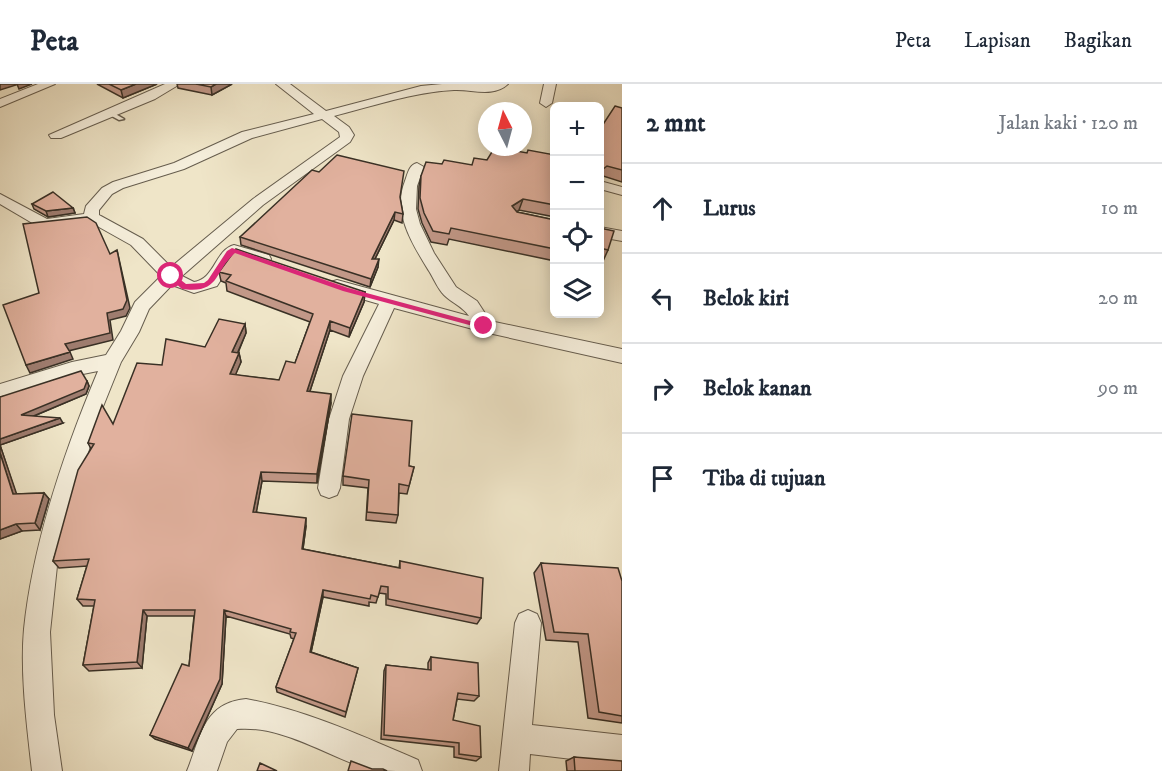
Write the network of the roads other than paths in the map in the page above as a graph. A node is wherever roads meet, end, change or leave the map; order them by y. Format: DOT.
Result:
graph roads {
  1 [pos="174,84"];
  2 [pos="282,84"];
  3 [pos="502,84"];
  4 [pos="550,84"];
  5 [pos="43,85"];
  6 [pos="0,103"];
  7 [pos="546,103"];
  8 [pos="322,115"];
  9 [pos="56,135"];
  10 [pos="417,167"];
  11 [pos="604,186"];
  12 [pos="622,191"];
  13 [pos="0,198"];
  14 [pos="92,217"];
  15 [pos="604,233"];
  16 [pos="622,236"];
  17 [pos="278,264"];
  18 [pos="171,276"];
  19 [pos="318,279"];
  20 [pos="389,301"];
  21 [pos="484,326"];
  22 [pos="622,356"];
  23 [pos="112,360"];
  24 [pos="0,392"];
  25 [pos="329,488"];
  26 [pos="528,623"];
  27 [pos="516,738"];
  28 [pos="622,750"];
  29 [pos="47,771"];
  30 [pos="202,771"];
  31 [pos="407,771"];
  32 [pos="514,771"];
  1 -- 9 [label="street"];
  2 -- 8 [label="street"];
  3 -- 8 [label="street"];
  4 -- 7 [label="street"];
  5 -- 6 [label="street"];
  8 -- 14 [label="street"];
  8 -- 18 [label="street"];
  10 -- 21 [label="street"];
  11 -- 12 [label="street"];
  13 -- 14 [label="street"];
  14 -- 18 [label="street"];
  15 -- 16 [label="street"];
  17 -- 18 [label="street"];
  18 -- 23 [label="street"];
  19 -- 20 [label="street"];
  20 -- 21 [label="street"];
  20 -- 25 [label="street"];
  21 -- 22 [label="street"];
  23 -- 24 [label="street"];
  23 -- 29 [label="street"];
  26 -- 27 [label="street"];
  27 -- 28 [label="street"];
  27 -- 32 [label="street"];
  30 -- 31 [label="street"];
}
